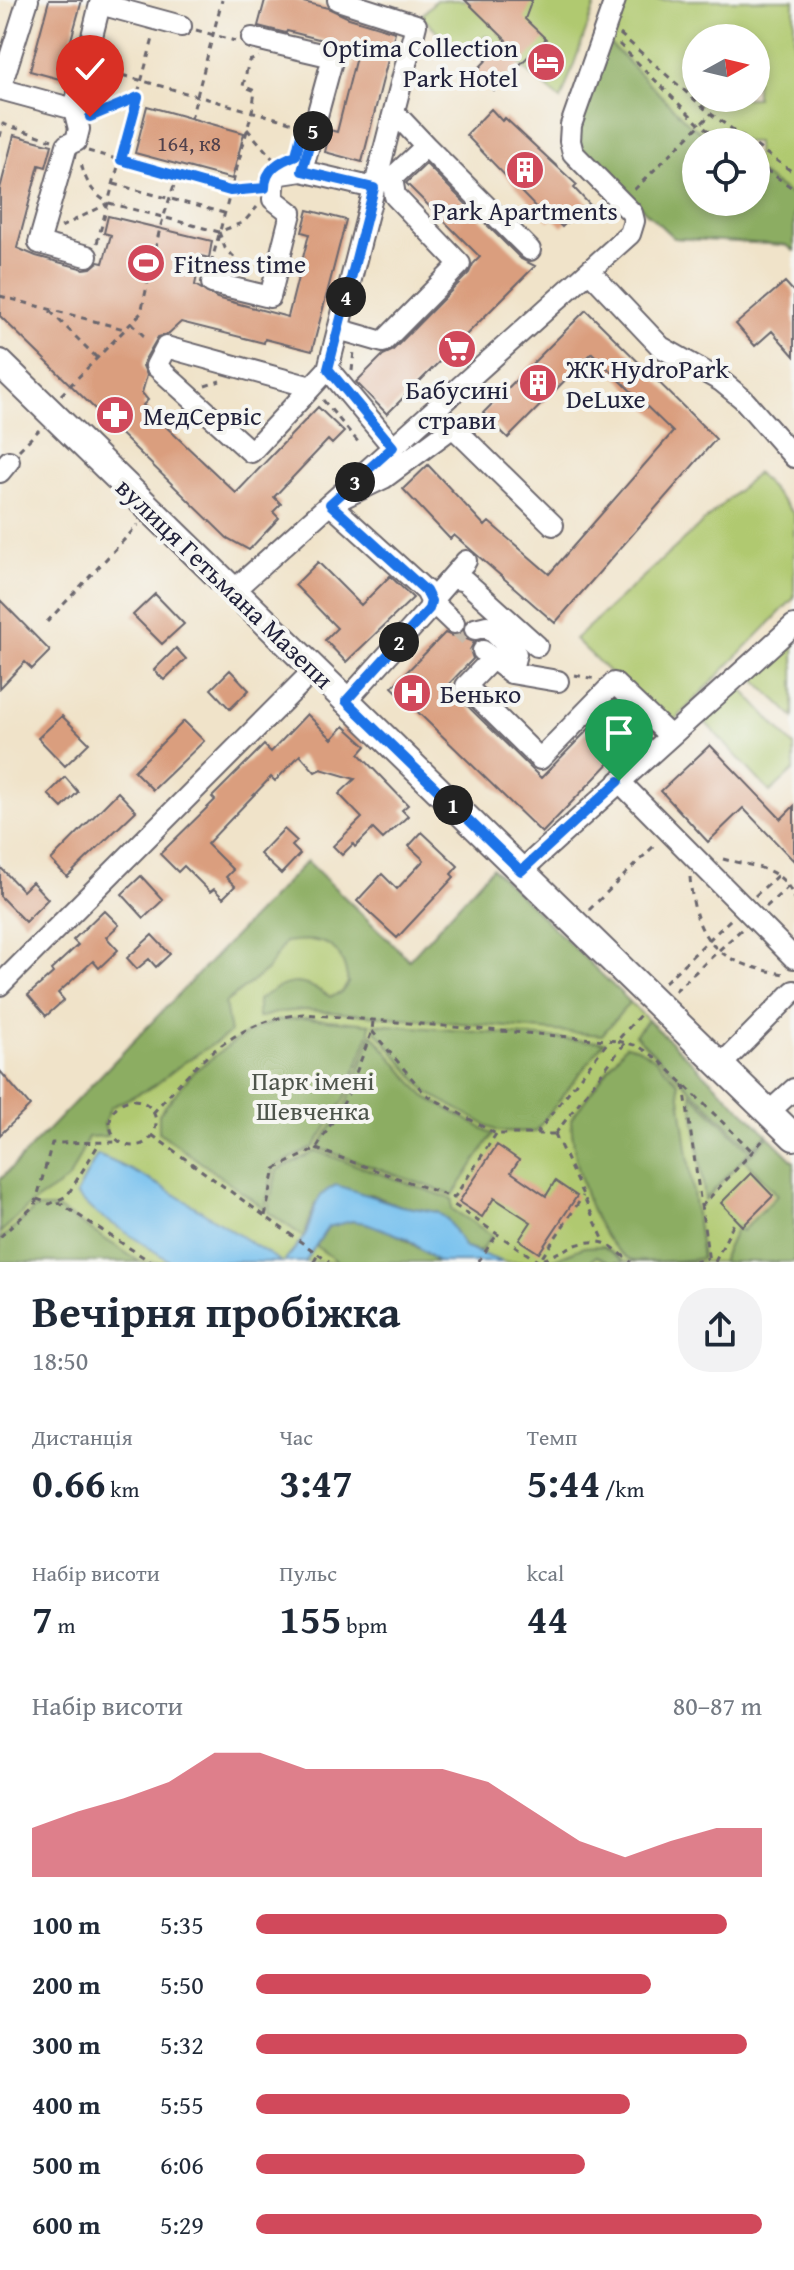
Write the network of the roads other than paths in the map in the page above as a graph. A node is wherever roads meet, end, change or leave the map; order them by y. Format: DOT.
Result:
graph roads {
  1 [pos="28,0"];
  2 [pos="338,0"];
  3 [pos="615,0"];
  4 [pos="181,26"];
  5 [pos="250,42"];
  6 [pos="0,89"];
  7 [pos="394,112"];
  8 [pos="82,113"];
  9 [pos="426,146"];
  10 [pos="302,171"];
  11 [pos="374,188"];
  12 [pos="92,250"];
  13 [pos="530,250"];
  14 [pos="589,271"];
  15 [pos="210,280"];
  16 [pos="338,329"];
  17 [pos="0,363"];
  18 [pos="328,369"];
  19 [pos="311,387"];
  20 [pos="393,447"];
  21 [pos="794,457"];
  22 [pos="330,504"];
  23 [pos="553,525"];
  24 [pos="466,561"];
  25 [pos="452,578"];
  26 [pos="233,591"];
  27 [pos="431,601"];
  28 [pos="454,623"];
  29 [pos="794,625"];
  30 [pos="475,629"];
  31 [pos="537,646"];
  32 [pos="314,670"];
  33 [pos="511,673"];
  34 [pos="558,681"];
  35 [pos="346,701"];
  36 [pos="670,736"];
  37 [pos="619,781"];
  38 [pos="521,871"];
  39 [pos="794,958"];
  40 [pos="0,985"];
  41 [pos="794,991"];
  42 [pos="721,1065"];
  43 [pos="794,1089"];
  44 [pos="769,1112"];
  45 [pos="794,1137"];
  1 -- 6 [label="street"];
  2 -- 7 [label="street"];
  3 -- 14 [label="street"];
  4 -- 8 [label="street"];
  5 -- 10 [label="street"];
  6 -- 8 [label="street"];
  7 -- 9 [label="street"];
  7 -- 11 [label="street"];
  8 -- 12 [label="street"];
  9 -- 13 [label="street"];
  9 -- 16 [label="street"];
  10 -- 11 [label="street"];
  10 -- 15 [label="street"];
  11 -- 16 [label="street"];
  14 -- 20 [label="street"];
  14 -- 21 [label="street"];
  16 -- 18 [label="street"];
  17 -- 26 [label="main road, вулиця Гетьмана Мазепи"];
  18 -- 19 [label="street"];
  18 -- 20 [label="street"];
  19 -- 19 [label="street"];
  20 -- 22 [label="street"];
  22 -- 23 [label="street"];
  22 -- 26 [label="street"];
  22 -- 27 [label="street"];
  24 -- 25 [label="street"];
  25 -- 27 [label="street"];
  25 -- 31 [label="street"];
  26 -- 32 [label="main road, вулиця Гетьмана Мазепи"];
  27 -- 28 [label="street"];
  27 -- 35 [label="street"];
  29 -- 36 [label="street"];
  30 -- 33 [label="street"];
  32 -- 35 [label="main road, вулиця Гетьмана Мазепи"];
  32 -- 40 [label="street"];
  33 -- 34 [label="street"];
  33 -- 36 [label="street"];
  35 -- 38 [label="main road, вулиця Гетьмана Мазепи"];
  36 -- 37 [label="street"];
  37 -- 38 [label="street"];
  37 -- 39 [label="street"];
  38 -- 42 [label="main road, вулиця Гетьмана Мазепи"];
  41 -- 42 [label="street"];
  42 -- 44 [label="main road, вулиця Гетьмана Мазепи"];
  43 -- 44 [label="street"];
  44 -- 45 [label="main road, вулиця Гетьмана Мазепи"];
}
